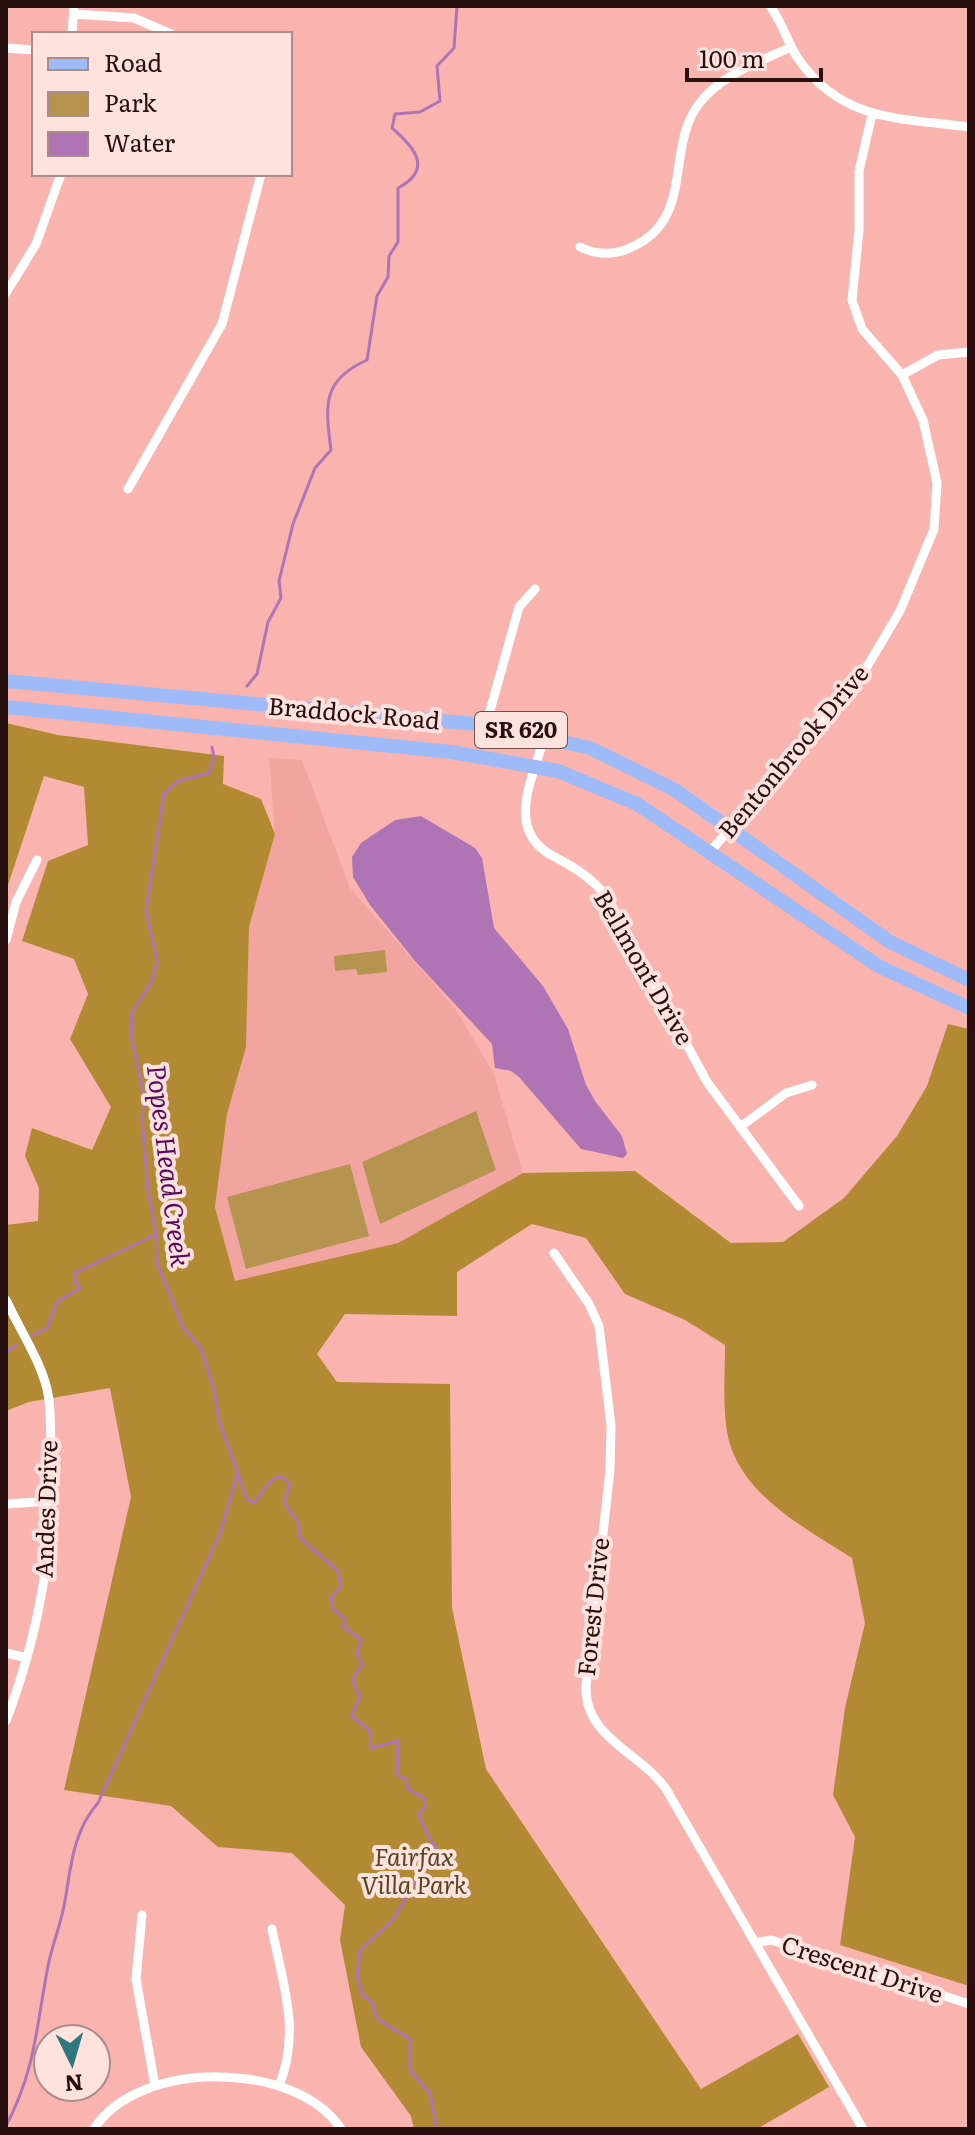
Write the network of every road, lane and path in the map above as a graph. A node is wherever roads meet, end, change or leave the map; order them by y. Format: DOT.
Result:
graph roads {
  1 [pos="770,6"];
  2 [pos="74,10"];
  3 [pos="72,32"];
  4 [pos="166,32"];
  5 [pos="791,47"];
  6 [pos="6,48"];
  7 [pos="32,50"];
  8 [pos="872,114"];
  9 [pos="969,127"];
  10 [pos="60,176"];
  11 [pos="260,176"];
  12 [pos="580,247"];
  13 [pos="6,293"];
  14 [pos="969,352"];
  15 [pos="902,375"];
  16 [pos="128,489"];
  17 [pos="535,589"];
  18 [pos="6,681"];
  19 [pos="6,707"];
  20 [pos="486,725"];
  21 [pos="545,735"];
  22 [pos="536,766"];
  23 [pos="731,827"];
  24 [pos="710,852"];
  25 [pos="37,860"];
  26 [pos="6,940"];
  27 [pos="969,980"];
  28 [pos="969,1008"];
  29 [pos="812,1085"];
  30 [pos="740,1127"];
  31 [pos="799,1206"];
  32 [pos="554,1253"];
  33 [pos="6,1300"];
  34 [pos="51,1501"];
  35 [pos="6,1504"];
  36 [pos="6,1653"];
  37 [pos="27,1658"];
  38 [pos="6,1721"];
  39 [pos="142,1915"];
  40 [pos="272,1929"];
  41 [pos="755,1943"];
  42 [pos="969,2004"];
  43 [pos="155,2086"];
  44 [pos="279,2086"];
  45 [pos="94,2129"];
  46 [pos="341,2129"];
  47 [pos="863,2129"];
  1 -- 5 [label="street"];
  2 -- 3 [label="street"];
  2 -- 4 [label="street"];
  5 -- 8 [label="street"];
  5 -- 12 [label="street"];
  6 -- 7 [label="street"];
  8 -- 9 [label="street"];
  8 -- 15 [label="street, Bentonbrook Drive"];
  10 -- 13 [label="street"];
  11 -- 16 [label="street"];
  14 -- 15 [label="street"];
  15 -- 23 [label="street, Bentonbrook Drive"];
  17 -- 20 [label="street"];
  18 -- 20 [label="main road, Braddock Road / SR 620"];
  19 -- 22 [label="main road, Braddock Road / SR 620"];
  20 -- 21 [label="main road, Braddock Road / SR 620"];
  21 -- 22 [label="street, Bellmont Drive"];
  21 -- 23 [label="main road, Braddock Road / SR 620"];
  22 -- 24 [label="main road, Braddock Road / SR 620"];
  22 -- 30 [label="street, Bellmont Drive"];
  23 -- 24 [label="street, Bentonbrook Drive"];
  23 -- 27 [label="main road, Braddock Road / SR 620"];
  24 -- 28 [label="main road, Braddock Road / SR 620"];
  25 -- 26 [label="street"];
  29 -- 30 [label="street"];
  30 -- 31 [label="street, Bellmont Drive"];
  32 -- 41 [label="street, Forest Drive"];
  33 -- 34 [label="street, Andes Drive"];
  34 -- 35 [label="street"];
  34 -- 37 [label="street, Andes Drive"];
  36 -- 37 [label="street"];
  37 -- 38 [label="street, Andes Drive"];
  39 -- 43 [label="street"];
  40 -- 44 [label="street"];
  41 -- 42 [label="street, Crescent Drive"];
  41 -- 47 [label="street, Forest Drive"];
  43 -- 44 [label="street"];
  43 -- 45 [label="street"];
  44 -- 46 [label="street"];
}
